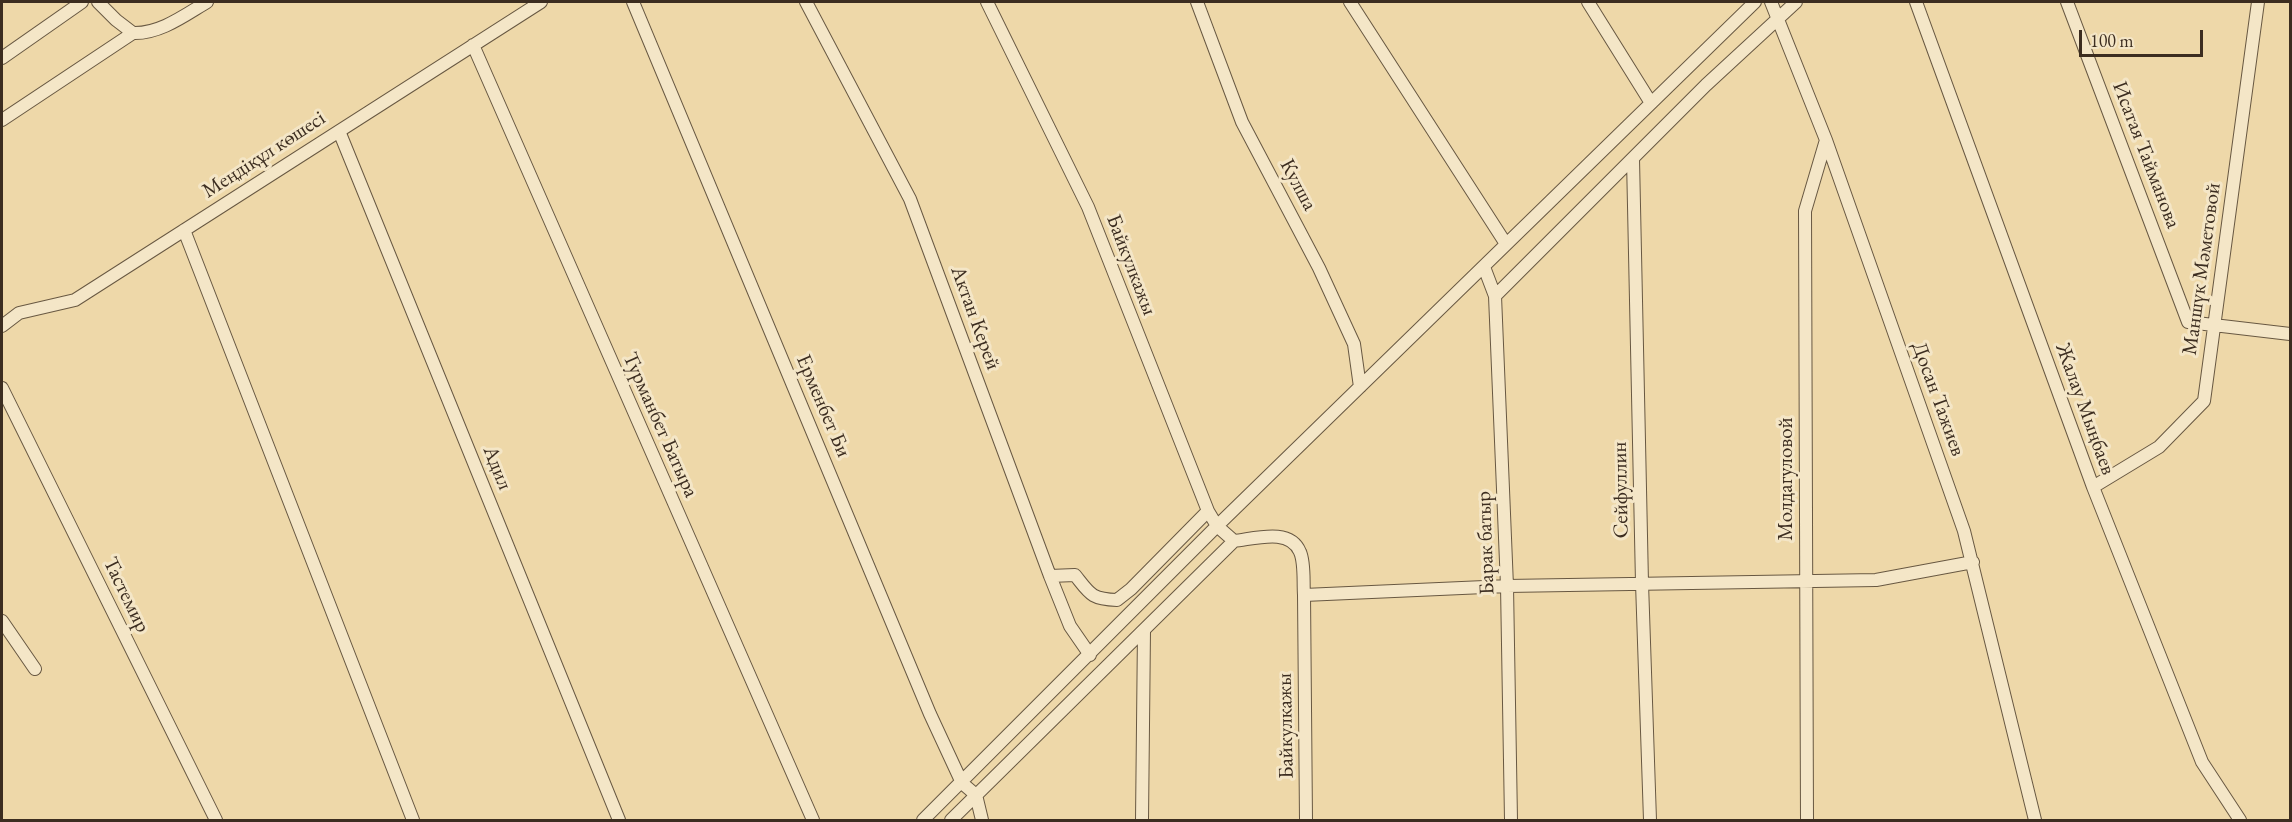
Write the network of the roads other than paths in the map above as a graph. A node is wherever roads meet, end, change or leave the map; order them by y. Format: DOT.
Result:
graph roads {
  1 [pos="82,2"];
  2 [pos="98,2"];
  3 [pos="207,2"];
  4 [pos="541,2"];
  5 [pos="633,2"];
  6 [pos="806,2"];
  7 [pos="987,2"];
  8 [pos="1197,2"];
  9 [pos="1350,2"];
  10 [pos="1588,2"];
  11 [pos="1755,2"];
  12 [pos="1771,2"];
  13 [pos="1796,2"];
  14 [pos="1916,2"];
  15 [pos="2067,2"];
  16 [pos="2258,2"];
  17 [pos="1778,19"];
  18 [pos="133,33"];
  19 [pos="472,45"];
  20 [pos="2,58"];
  21 [pos="1651,103"];
  22 [pos="2,120"];
  23 [pos="339,131"];
  24 [pos="1826,140"];
  25 [pos="1633,159"];
  26 [pos="184,230"];
  27 [pos="1506,244"];
  28 [pos="1484,267"];
  29 [pos="1495,296"];
  30 [pos="2214,325"];
  31 [pos="2,326"];
  32 [pos="2290,334"];
  33 [pos="1360,387"];
  34 [pos="2,388"];
  35 [pos="2093,487"];
  36 [pos="1208,511"];
  37 [pos="1217,526"];
  38 [pos="1234,541"];
  39 [pos="1972,562"];
  40 [pos="1050,576"];
  41 [pos="1805,581"];
  42 [pos="1642,584"];
  43 [pos="1507,586"];
  44 [pos="1304,595"];
  45 [pos="2,621"];
  46 [pos="1144,630"];
  47 [pos="1090,655"];
  48 [pos="35,669"];
  49 [pos="962,783"];
  50 [pos="976,795"];
  51 [pos="216,820"];
  52 [pos="413,820"];
  53 [pos="619,820"];
  54 [pos="813,820"];
  55 [pos="923,820"];
  56 [pos="951,820"];
  57 [pos="982,820"];
  58 [pos="1142,820"];
  59 [pos="1306,820"];
  60 [pos="1511,820"];
  61 [pos="1650,820"];
  62 [pos="1807,820"];
  63 [pos="2035,820"];
  64 [pos="2240,820"];
  1 -- 20 [label="street"];
  2 -- 18 [label="street"];
  3 -- 18 [label="street"];
  4 -- 19 [label="street, Меңдіқұл көшесі"];
  5 -- 49 [label="street, Ерменбет Би"];
  6 -- 40 [label="street, Актан Керей"];
  7 -- 36 [label="street, Байкулкажы"];
  8 -- 33 [label="street, Кулша"];
  9 -- 27 [label="street"];
  10 -- 21 [label="street"];
  11 -- 21 [label="street"];
  12 -- 17 [label="street, Досан Тажиев"];
  13 -- 17 [label="street"];
  14 -- 35 [label="street, Жалау Мыңбаев"];
  15 -- 30 [label="street, Исатая Тайманова"];
  16 -- 30 [label="street, Маншүк Мәметовой"];
  17 -- 24 [label="street, Досан Тажиев"];
  17 -- 25 [label="street"];
  18 -- 22 [label="street"];
  19 -- 23 [label="street, Меңдіқұл көшесі"];
  19 -- 54 [label="street, Турманбет Батыра"];
  21 -- 27 [label="street"];
  23 -- 26 [label="street, Меңдіқұл көшесі"];
  23 -- 53 [label="street, Адил"];
  24 -- 39 [label="street, Досан Тажиев"];
  24 -- 41 [label="street, Молдагуловой"];
  25 -- 29 [label="street"];
  25 -- 42 [label="street, Сейфуллин"];
  26 -- 31 [label="street, Меңдіқұл көшесі"];
  26 -- 52 [label="street"];
  27 -- 28 [label="street"];
  28 -- 29 [label="street, Барак батыр"];
  28 -- 33 [label="street"];
  29 -- 43 [label="street, Барак батыр"];
  30 -- 32 [label="street"];
  30 -- 35 [label="street, Маншүк Мәметовой"];
  33 -- 37 [label="street"];
  34 -- 51 [label="street, Тастемир"];
  35 -- 64 [label="street, Жалау Мыңбаев"];
  36 -- 37 [label="street, Байкулкажы"];
  36 -- 40 [label="street"];
  37 -- 38 [label="street, Байкулкажы"];
  37 -- 47 [label="street"];
  38 -- 44 [label="street, Байкулкажы"];
  38 -- 46 [label="street"];
  39 -- 41 [label="street"];
  39 -- 63 [label="street, Досан Тажиев"];
  40 -- 47 [label="street, Актан Керей"];
  41 -- 42 [label="street"];
  41 -- 62 [label="street, Молдагуловой"];
  42 -- 43 [label="street"];
  42 -- 61 [label="street, Сейфуллин"];
  43 -- 44 [label="street"];
  43 -- 60 [label="street, Барак батыр"];
  44 -- 59 [label="street, Байкулкажы"];
  45 -- 48 [label="street"];
  46 -- 50 [label="street"];
  46 -- 58 [label="street"];
  47 -- 49 [label="street"];
  49 -- 50 [label="street, Ерменбет Би"];
  49 -- 55 [label="street"];
  50 -- 56 [label="street"];
  50 -- 57 [label="street"];
}
